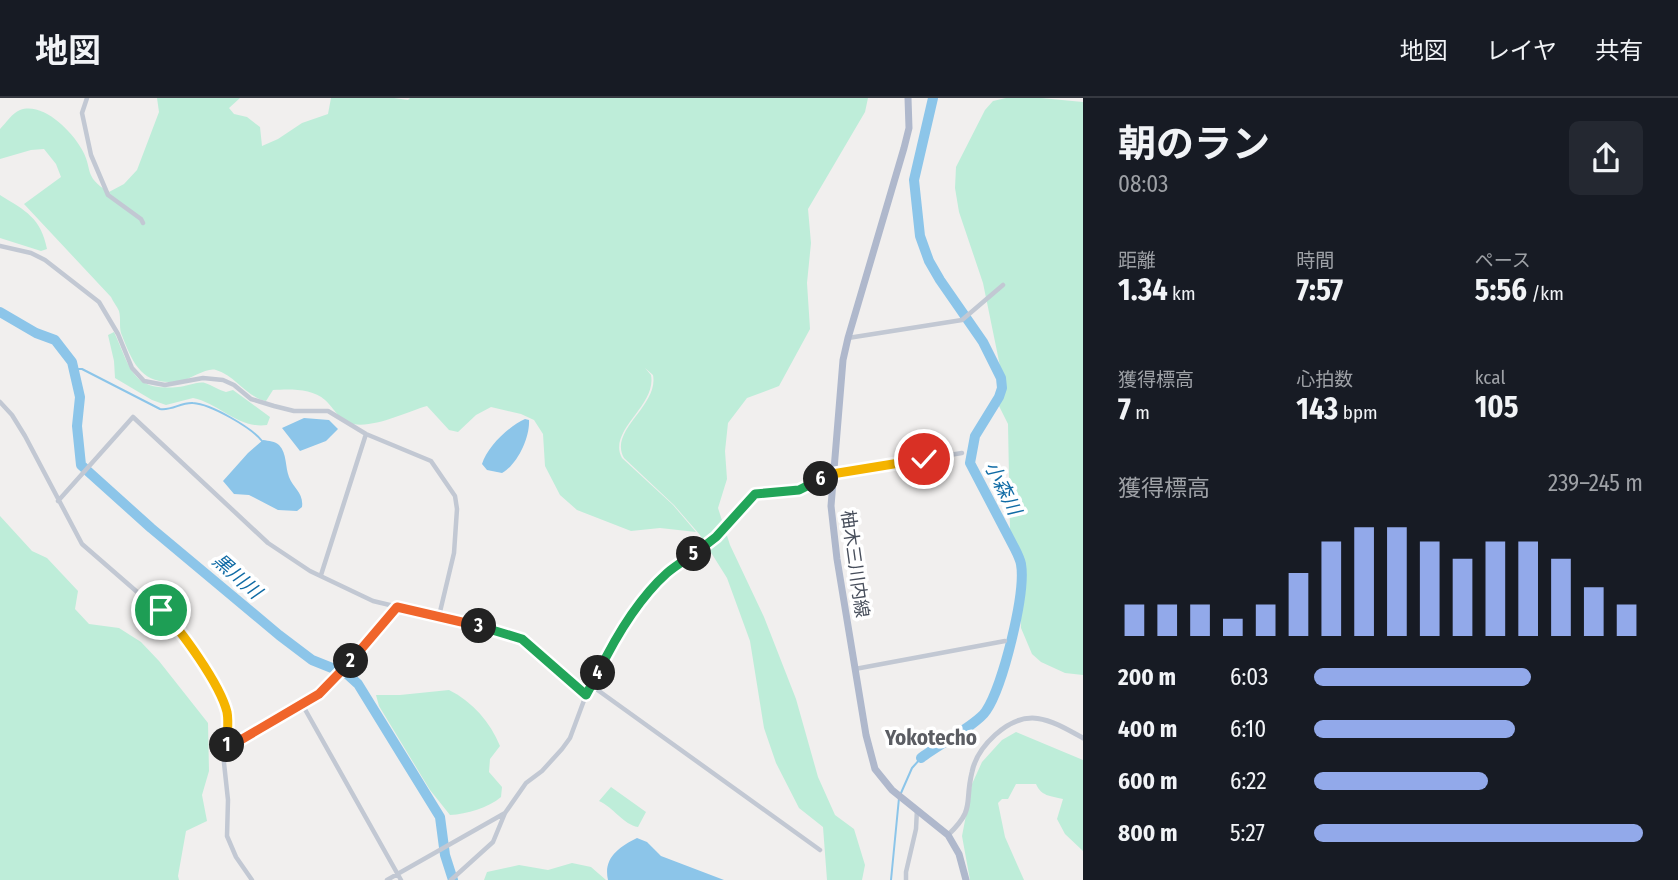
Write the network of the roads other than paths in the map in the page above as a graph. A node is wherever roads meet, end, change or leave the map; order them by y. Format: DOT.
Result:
graph roads {
  1 [pos="87,98"];
  2 [pos="908,98"];
  3 [pos="143,223"];
  4 [pos="0,246"];
  5 [pos="1003,285"];
  6 [pos="848,338"];
  7 [pos="0,402"];
  8 [pos="366,434"];
  9 [pos="962,453"];
  10 [pos="832,474"];
  11 [pos="58,501"];
  12 [pos="321,575"];
  13 [pos="397,607"];
  14 [pos="439,616"];
  15 [pos="1006,640"];
  16 [pos="855,669"];
  17 [pos="592,687"];
  18 [pos="586,695"];
  19 [pos="302,704"];
  20 [pos="1083,738"];
  21 [pos="227,748"];
  22 [pos="915,808"];
  23 [pos="505,813"];
  24 [pos="948,835"];
  25 [pos="820,850"];
  26 [pos="398,874"];
  27 [pos="252,880"];
  28 [pos="387,880"];
  29 [pos="401,880"];
  30 [pos="451,880"];
  31 [pos="906,880"];
  32 [pos="967,880"];
  1 -- 3 [label="street"];
  2 -- 6 [label="main road, 柚木三川内線"];
  4 -- 8 [label="street"];
  5 -- 6 [label="street"];
  6 -- 10 [label="main road, 柚木三川内線"];
  7 -- 11 [label="street"];
  8 -- 12 [label="street"];
  8 -- 14 [label="street"];
  9 -- 10 [label="street"];
  10 -- 16 [label="main road, 柚木三川内線"];
  10 -- 17 [label="street"];
  11 -- 12 [label="street"];
  11 -- 21 [label="street"];
  12 -- 13 [label="street"];
  13 -- 14 [label="street"];
  13 -- 19 [label="street"];
  14 -- 18 [label="street"];
  15 -- 16 [label="street"];
  16 -- 22 [label="main road, 柚木三川内線"];
  17 -- 18 [label="street"];
  17 -- 25 [label="street"];
  18 -- 23 [label="street"];
  19 -- 21 [label="street"];
  19 -- 26 [label="street"];
  20 -- 24 [label="street"];
  21 -- 27 [label="street"];
  22 -- 24 [label="main road, 柚木三川内線"];
  22 -- 31 [label="street"];
  23 -- 26 [label="street"];
  23 -- 30 [label="street"];
  24 -- 32 [label="main road, 柚木三川内線"];
  26 -- 28 [label="street"];
  26 -- 29 [label="street"];
}
